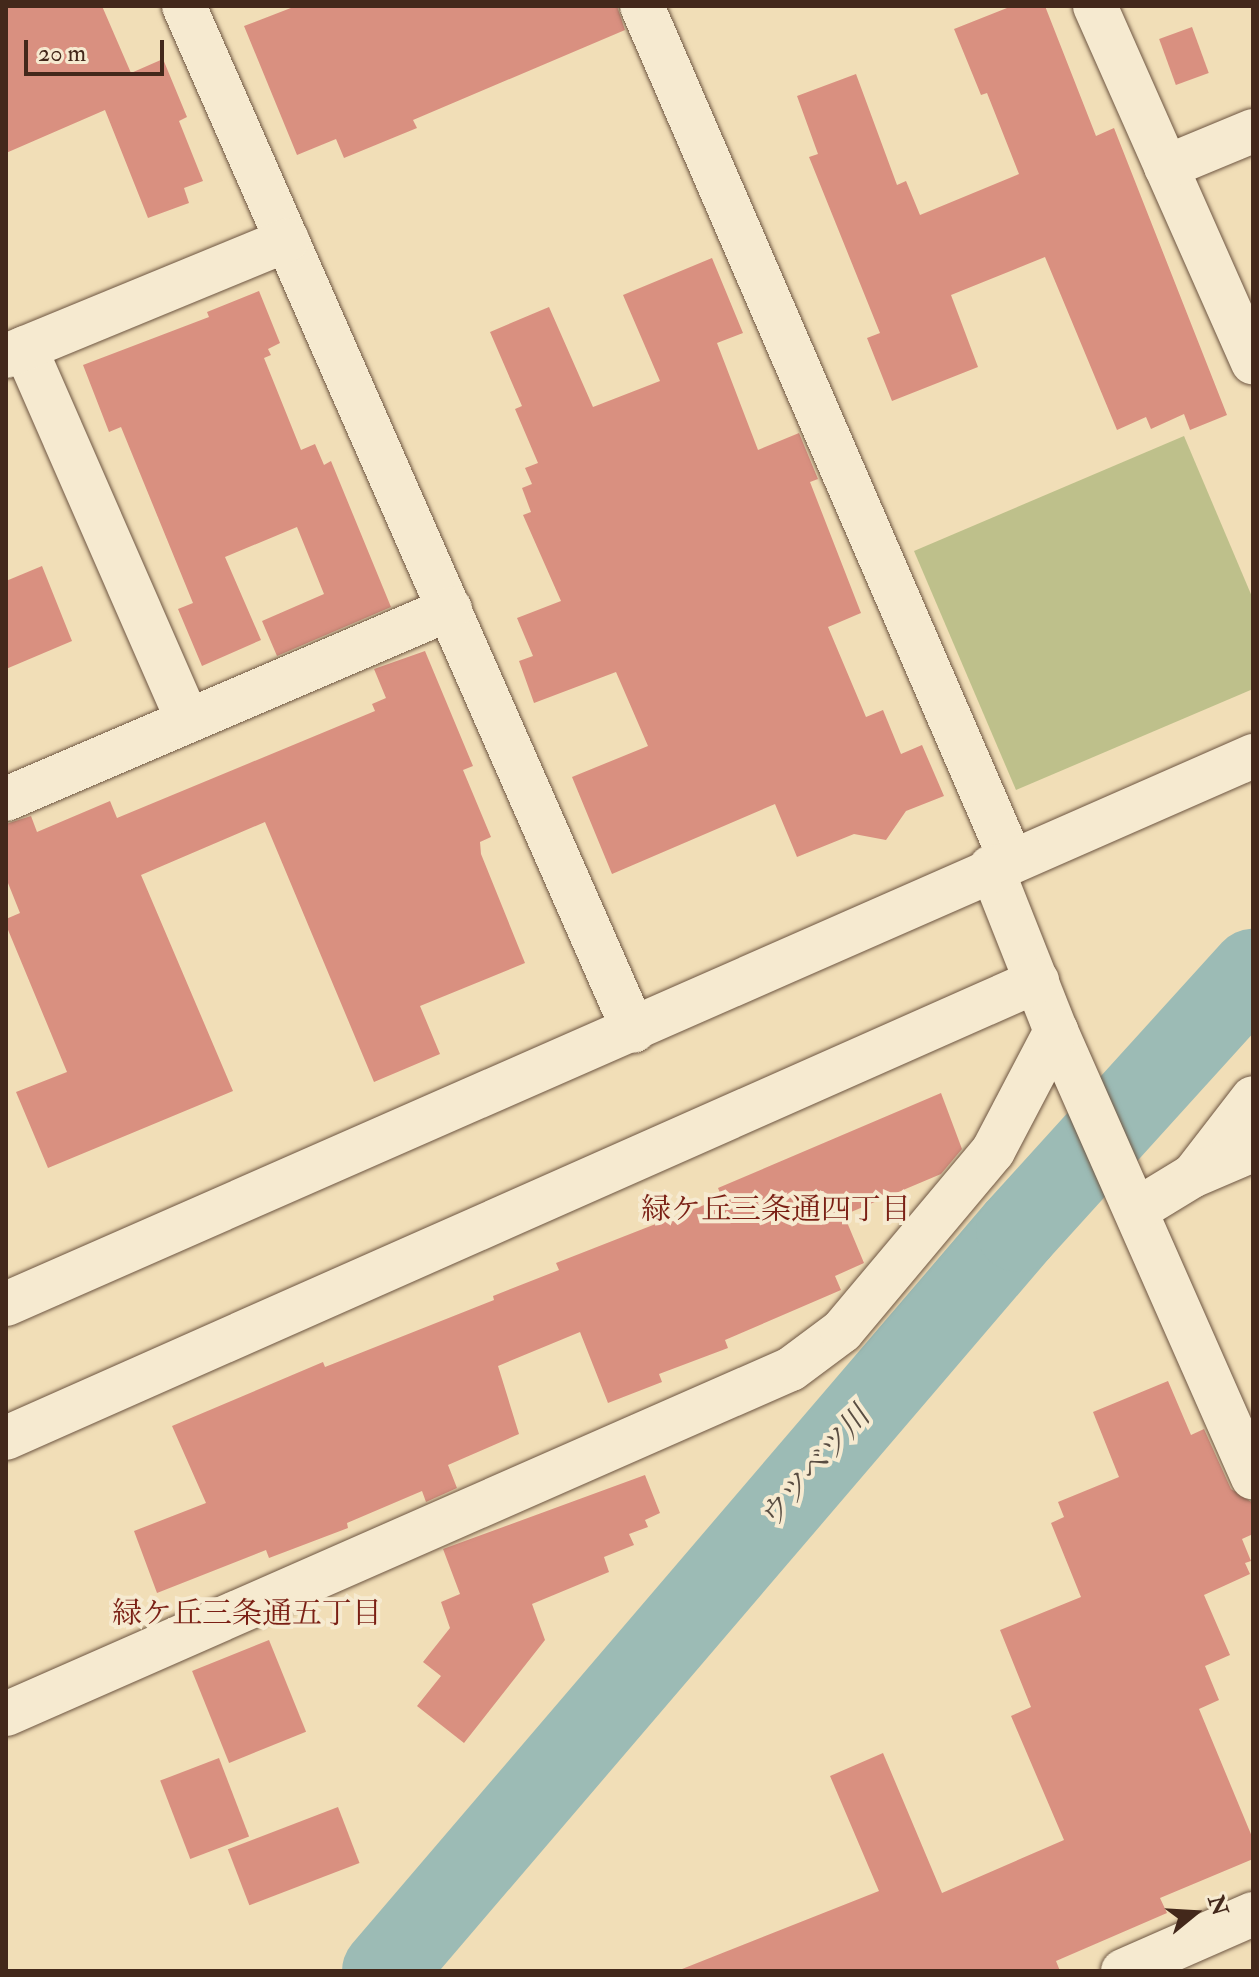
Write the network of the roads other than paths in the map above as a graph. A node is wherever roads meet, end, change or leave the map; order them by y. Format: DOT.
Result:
graph roads {
  1 [pos="184,6"];
  2 [pos="642,6"];
  3 [pos="1095,6"];
  4 [pos="1253,131"];
  5 [pos="1166,167"];
  6 [pos="287,240"];
  7 [pos="16,352"];
  8 [pos="1253,363"];
  9 [pos="450,609"];
  10 [pos="187,719"];
  11 [pos="1253,756"];
  12 [pos="6,799"];
  13 [pos="1001,864"];
  14 [pos="1037,981"];
  15 [pos="634,1031"];
  16 [pos="1056,1031"];
  17 [pos="1253,1098"];
  18 [pos="1253,1150"];
  19 [pos="1192,1176"];
  20 [pos="1133,1199"];
  21 [pos="6,1304"];
  22 [pos="6,1438"];
  23 [pos="1253,1478"];
  24 [pos="6,1714"];
  25 [pos="1253,1914"];
  26 [pos="1123,1971"];
  1 -- 6 [label="street"];
  2 -- 13 [label="street"];
  3 -- 5 [label="street"];
  4 -- 5 [label="street"];
  5 -- 8 [label="street"];
  6 -- 7 [label="street"];
  6 -- 9 [label="street"];
  7 -- 10 [label="street"];
  9 -- 10 [label="street"];
  9 -- 15 [label="street"];
  10 -- 12 [label="street"];
  11 -- 13 [label="street"];
  13 -- 14 [label="street"];
  13 -- 15 [label="street"];
  14 -- 16 [label="street"];
  14 -- 22 [label="street"];
  15 -- 21 [label="street"];
  16 -- 20 [label="street"];
  16 -- 24 [label="street"];
  17 -- 19 [label="street"];
  18 -- 19 [label="street"];
  19 -- 20 [label="street"];
  20 -- 23 [label="street"];
  25 -- 26 [label="street"];
}
